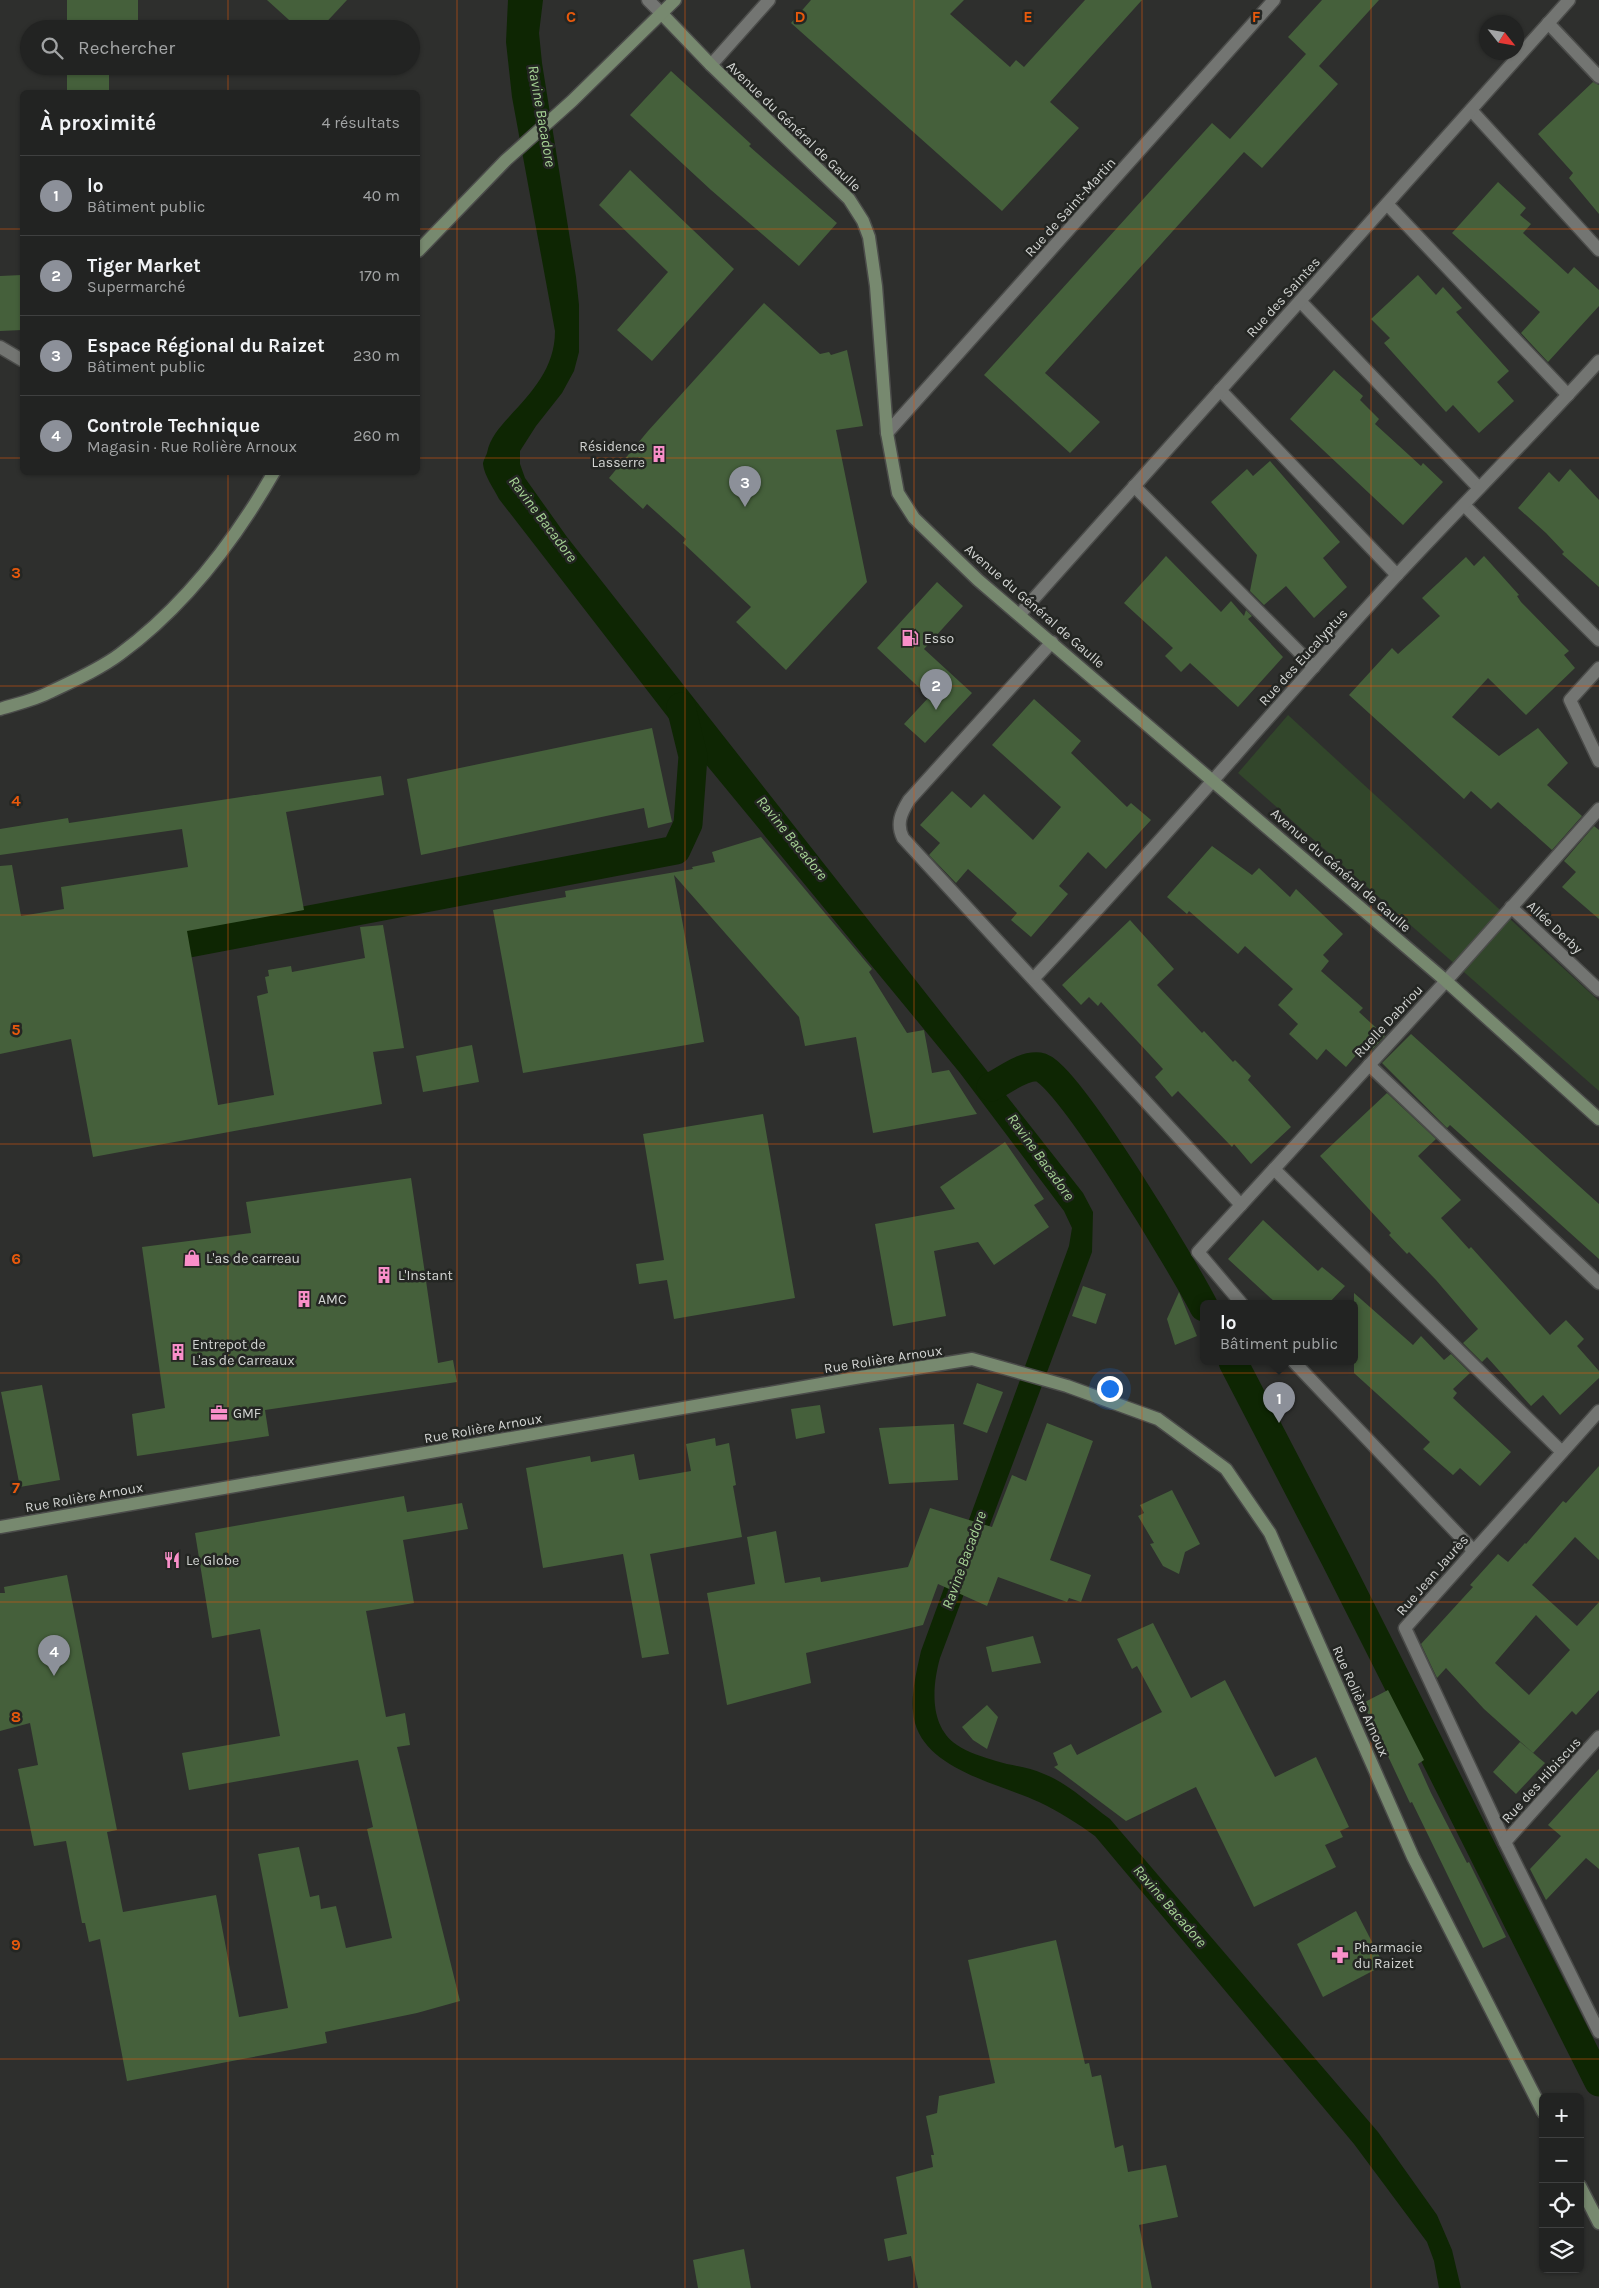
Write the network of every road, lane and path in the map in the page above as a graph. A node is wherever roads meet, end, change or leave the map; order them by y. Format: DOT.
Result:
graph roads {
  1 [pos="648,0"];
  2 [pos="675,0"];
  3 [pos="770,0"];
  4 [pos="1274,0"];
  5 [pos="1569,0"];
  6 [pos="662,14"];
  7 [pos="1548,23"];
  8 [pos="711,65"];
  9 [pos="1599,77"];
  10 [pos="1471,110"];
  11 [pos="1387,204"];
  12 [pos="420,249"];
  13 [pos="1599,250"];
  14 [pos="1300,301"];
  15 [pos="0,348"];
  16 [pos="20,359"];
  17 [pos="1599,361"];
  18 [pos="1220,390"];
  19 [pos="1568,395"];
  20 [pos="887,433"];
  21 [pos="272,475"];
  22 [pos="1134,486"];
  23 [pos="1478,488"];
  24 [pos="1464,504"];
  25 [pos="1397,575"];
  26 [pos="1020,614"];
  27 [pos="1599,640"];
  28 [pos="1052,642"];
  29 [pos="1314,667"];
  30 [pos="1599,668"];
  31 [pos="0,710"];
  32 [pos="1599,761"];
  33 [pos="1213,780"];
  34 [pos="1599,809"];
  35 [pos="1512,907"];
  36 [pos="1034,978"];
  37 [pos="1446,981"];
  38 [pos="1599,990"];
  39 [pos="1369,1065"];
  40 [pos="1599,1119"];
  41 [pos="1274,1169"];
  42 [pos="1241,1205"];
  43 [pos="1599,1283"];
  44 [pos="1239,1300"];
  45 [pos="1297,1365"];
  46 [pos="1599,1411"];
  47 [pos="1562,1452"];
  48 [pos="0,1527"];
  49 [pos="1473,1550"];
  50 [pos="1599,1737"];
  51 [pos="1505,1842"];
  52 [pos="1599,2032"];
  53 [pos="1539,2104"];
  54 [pos="1584,2194"];
  55 [pos="1599,2223"];
  1 -- 6 [label="street, Avenue du Général de Gaulle"];
  2 -- 6 [label="street"];
  3 -- 8 [label="street"];
  4 -- 20 [label="street, Rue de Saint-Martin"];
  5 -- 7 [label="street, Rue des Saintes"];
  6 -- 8 [label="street, Avenue du Général de Gaulle"];
  6 -- 12 [label="street"];
  7 -- 9 [label="street"];
  7 -- 10 [label="street, Rue des Saintes"];
  8 -- 20 [label="street, Avenue du Général de Gaulle"];
  10 -- 11 [label="street, Rue des Saintes"];
  10 -- 13 [label="street"];
  11 -- 14 [label="street, Rue des Saintes"];
  11 -- 19 [label="street"];
  14 -- 18 [label="street, Rue des Saintes"];
  14 -- 23 [label="street"];
  15 -- 16 [label="street"];
  17 -- 19 [label="street, Rue des Eucalyptus"];
  18 -- 22 [label="street, Rue des Saintes"];
  18 -- 25 [label="street"];
  19 -- 23 [label="street, Rue des Eucalyptus"];
  20 -- 26 [label="street, Avenue du Général de Gaulle"];
  21 -- 31 [label="street"];
  22 -- 26 [label="street, Rue des Saintes"];
  22 -- 29 [label="street"];
  23 -- 24 [label="street, Rue des Eucalyptus"];
  24 -- 25 [label="street, Rue des Eucalyptus"];
  24 -- 27 [label="street"];
  25 -- 29 [label="street, Rue des Eucalyptus"];
  26 -- 28 [label="street, Avenue du Général de Gaulle"];
  28 -- 33 [label="street, Avenue du Général de Gaulle"];
  28 -- 36 [label="street"];
  29 -- 33 [label="street, Rue des Eucalyptus"];
  30 -- 32 [label="street"];
  33 -- 36 [label="street, Rue des Eucalyptus"];
  33 -- 37 [label="street, Avenue du Général de Gaulle"];
  34 -- 35 [label="street, Ruelle Dabriou"];
  35 -- 37 [label="street, Ruelle Dabriou"];
  35 -- 38 [label="street, Allée Derby"];
  36 -- 42 [label="street"];
  37 -- 39 [label="street, Ruelle Dabriou"];
  37 -- 40 [label="street, Avenue du Général de Gaulle"];
  39 -- 41 [label="street, Ruelle Dabriou"];
  39 -- 43 [label="street"];
  41 -- 42 [label="street, Ruelle Dabriou"];
  41 -- 47 [label="street"];
  42 -- 44 [label="street, Ruelle Dabriou"];
  45 -- 49 [label="street"];
  46 -- 47 [label="street, Rue Jean Jaurès"];
  47 -- 49 [label="street, Rue Jean Jaurès"];
  48 -- 53 [label="street, Rue Rolière Arnoux"];
  49 -- 51 [label="street, Rue Jean Jaurès"];
  50 -- 51 [label="street, Rue des Hibiscus"];
  51 -- 52 [label="street"];
  54 -- 55 [label="street"];
}
